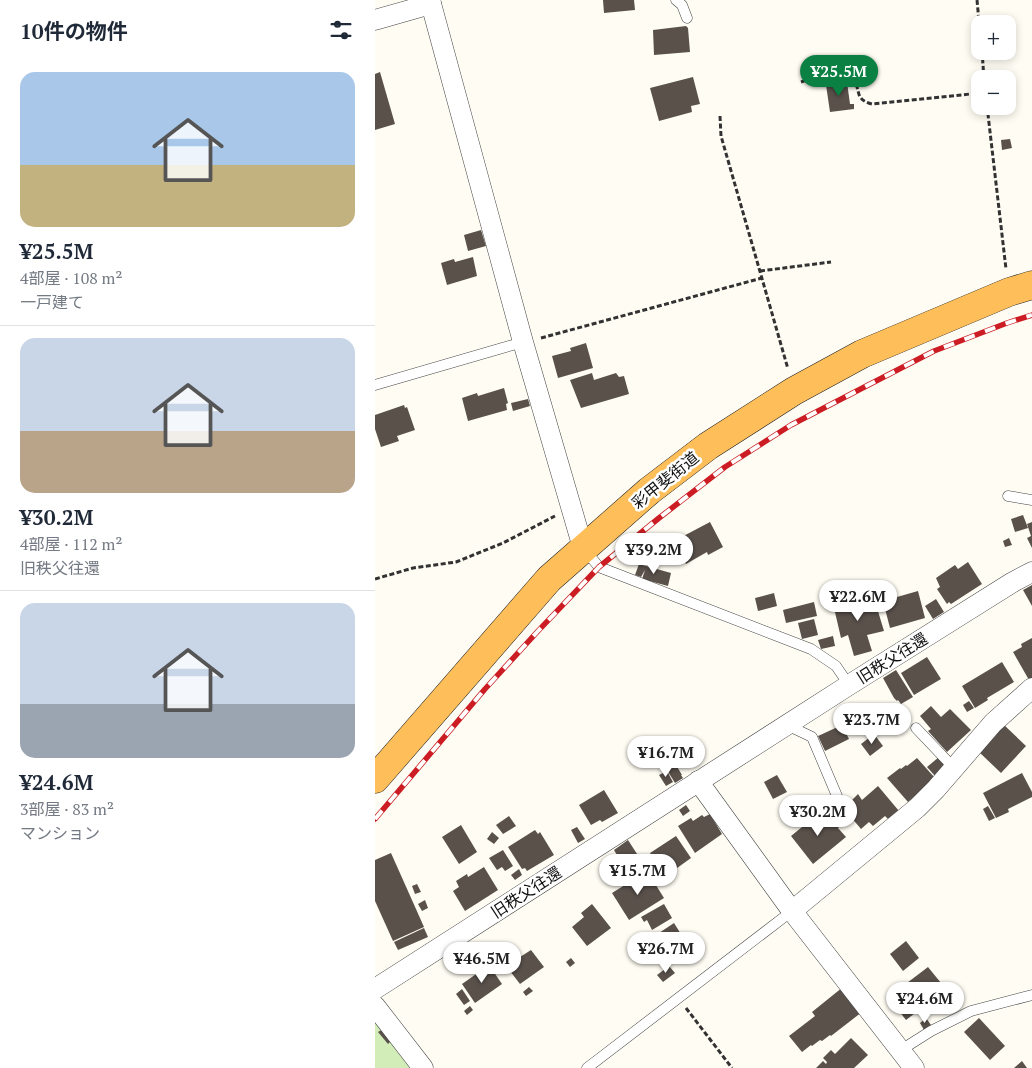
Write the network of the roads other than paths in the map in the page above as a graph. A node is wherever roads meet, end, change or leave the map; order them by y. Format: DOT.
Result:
graph roads {
  1 [pos="676,0"];
  2 [pos="430,2"];
  3 [pos="687,18"];
  4 [pos="375,20"];
  5 [pos="1020,288"];
  6 [pos="523,342"];
  7 [pos="375,385"];
  8 [pos="1008,496"];
  9 [pos="1032,500"];
  10 [pos="583,548"];
  11 [pos="1032,572"];
  12 [pos="849,685"];
  13 [pos="1032,688"];
  14 [pos="786,725"];
  15 [pos="916,728"];
  16 [pos="955,768"];
  17 [pos="375,780"];
  18 [pos="698,782"];
  19 [pos="837,796"];
  20 [pos="792,911"];
  21 [pos="375,989"];
  22 [pos="1032,995"];
  23 [pos="375,1006"];
  24 [pos="901,1050"];
  25 [pos="423,1068"];
  26 [pos="587,1068"];
  27 [pos="914,1068"];
  1 -- 3 [label="lane"];
  2 -- 4 [label="street"];
  2 -- 6 [label="street"];
  5 -- 10 [label="highway, 彩甲斐街道"];
  6 -- 7 [label="lane"];
  6 -- 10 [label="street"];
  8 -- 9 [label="lane"];
  10 -- 12 [label="lane"];
  10 -- 17 [label="highway, 彩甲斐街道"];
  11 -- 12 [label="street, 旧秩父往還"];
  12 -- 14 [label="street, 旧秩父往還"];
  13 -- 16 [label="street"];
  14 -- 18 [label="street, 旧秩父往還"];
  14 -- 19 [label="lane"];
  15 -- 16 [label="lane"];
  16 -- 20 [label="street"];
  18 -- 20 [label="street"];
  18 -- 21 [label="street, 旧秩父往還"];
  20 -- 24 [label="street"];
  20 -- 26 [label="lane"];
  22 -- 24 [label="lane"];
  23 -- 25 [label="street"];
  24 -- 27 [label="street"];
}
